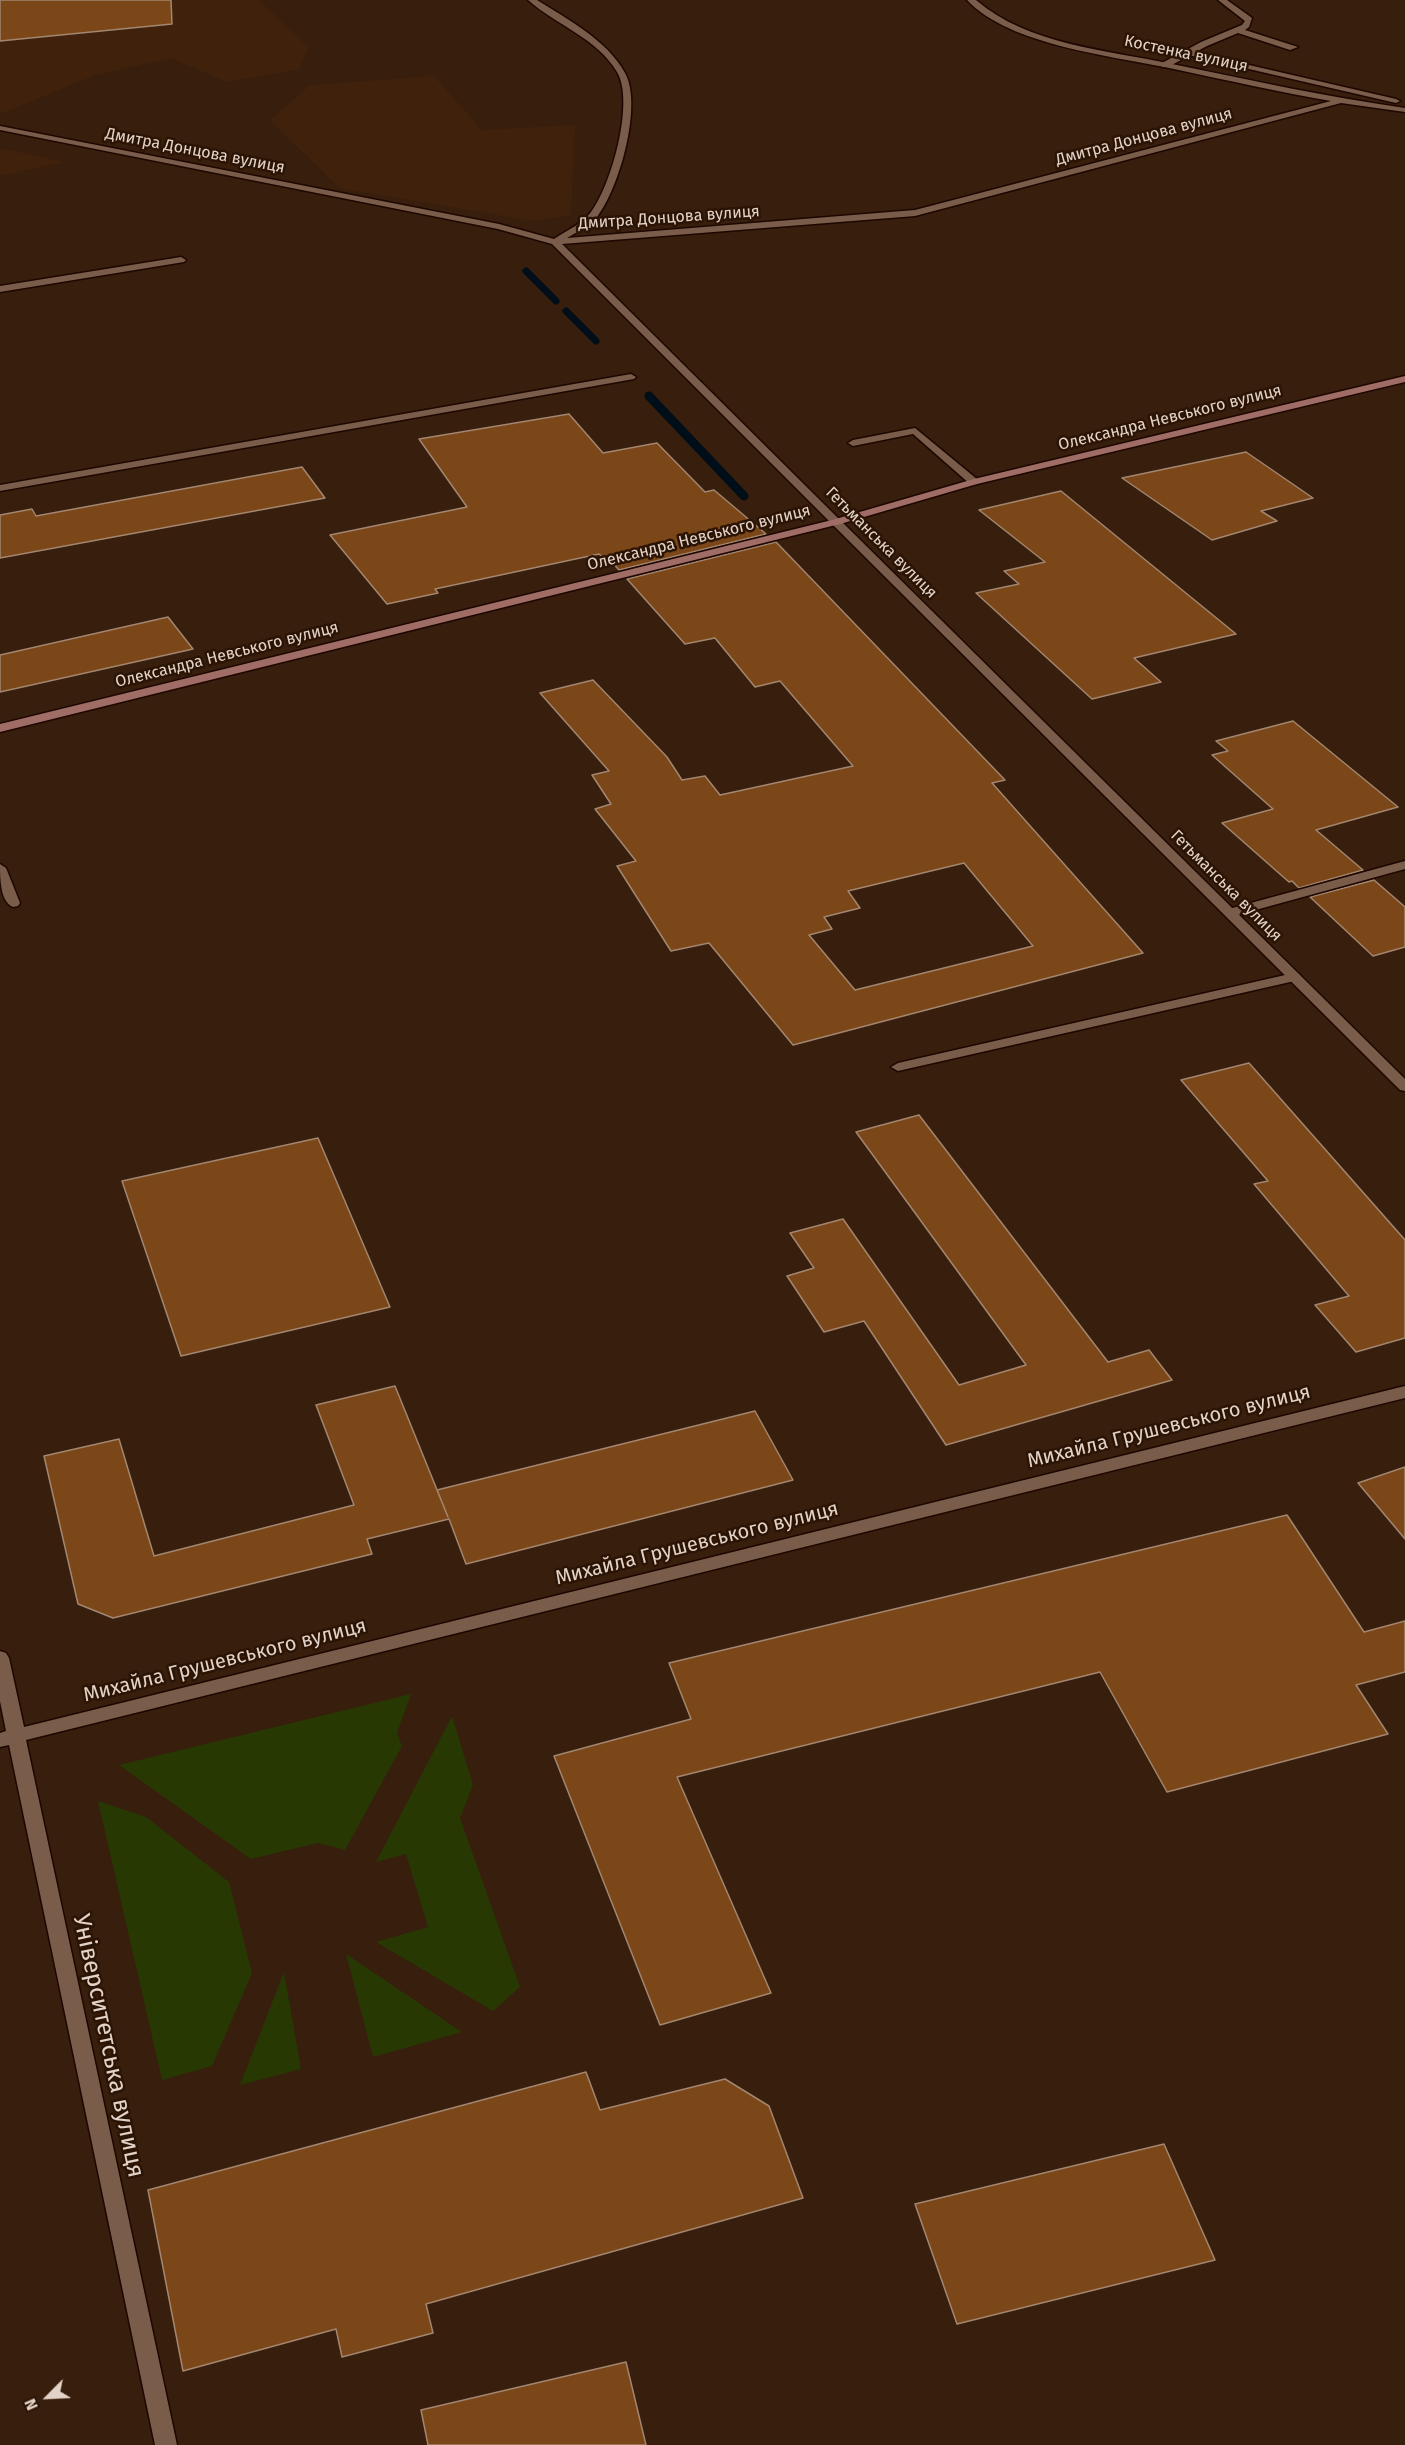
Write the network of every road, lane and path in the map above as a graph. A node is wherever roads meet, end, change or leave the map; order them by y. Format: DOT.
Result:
graph roads {
  1 [pos="532,0"];
  2 [pos="971,0"];
  3 [pos="1222,0"];
  4 [pos="1238,30"];
  5 [pos="1294,47"];
  6 [pos="1188,52"];
  7 [pos="1165,65"];
  8 [pos="1337,102"];
  9 [pos="1405,103"];
  10 [pos="1405,110"];
  11 [pos="0,128"];
  12 [pos="555,242"];
  13 [pos="181,260"];
  14 [pos="0,289"];
  15 [pos="631,377"];
  16 [pos="1405,379"];
  17 [pos="853,443"];
  18 [pos="975,482"];
  19 [pos="0,488"];
  20 [pos="836,522"];
  21 [pos="0,728"];
  22 [pos="1405,865"];
  23 [pos="0,868"];
  24 [pos="13,903"];
  25 [pos="1230,913"];
  26 [pos="1294,977"];
  27 [pos="898,1067"];
  28 [pos="1405,1087"];
  29 [pos="1405,1392"];
  30 [pos="0,1658"];
  31 [pos="8,1738"];
  32 [pos="166,2445"];
  1 -- 12 [label="street"];
  2 -- 7 [label="street, Костенка вулиця"];
  3 -- 4 [label="street"];
  4 -- 5 [label="street"];
  4 -- 6 [label="street"];
  6 -- 7 [label="street"];
  6 -- 9 [label="street"];
  7 -- 8 [label="street, Костенка вулиця"];
  8 -- 10 [label="street, Костенка вулиця"];
  8 -- 12 [label="street, Дмитра Донцова вулиця"];
  11 -- 12 [label="street, Дмитра Донцова вулиця"];
  12 -- 20 [label="street, Гетьманська вулиця"];
  13 -- 14 [label="street"];
  15 -- 19 [label="street"];
  16 -- 18 [label="main road, Олександра Невського вулиця"];
  17 -- 18 [label="street"];
  18 -- 20 [label="main road, Олександра Невського вулиця"];
  20 -- 21 [label="main road, Олександра Невського вулиця"];
  20 -- 25 [label="street, Гетьманська вулиця"];
  22 -- 25 [label="street"];
  23 -- 24 [label="street"];
  25 -- 26 [label="street, Гетьманська вулиця"];
  26 -- 27 [label="street"];
  26 -- 28 [label="street, Гетьманська вулиця"];
  29 -- 31 [label="street, Михайла Грушевського вулиця"];
  30 -- 31 [label="street, Університетська вулиця"];
  31 -- 32 [label="street, Університетська вулиця"];
}
